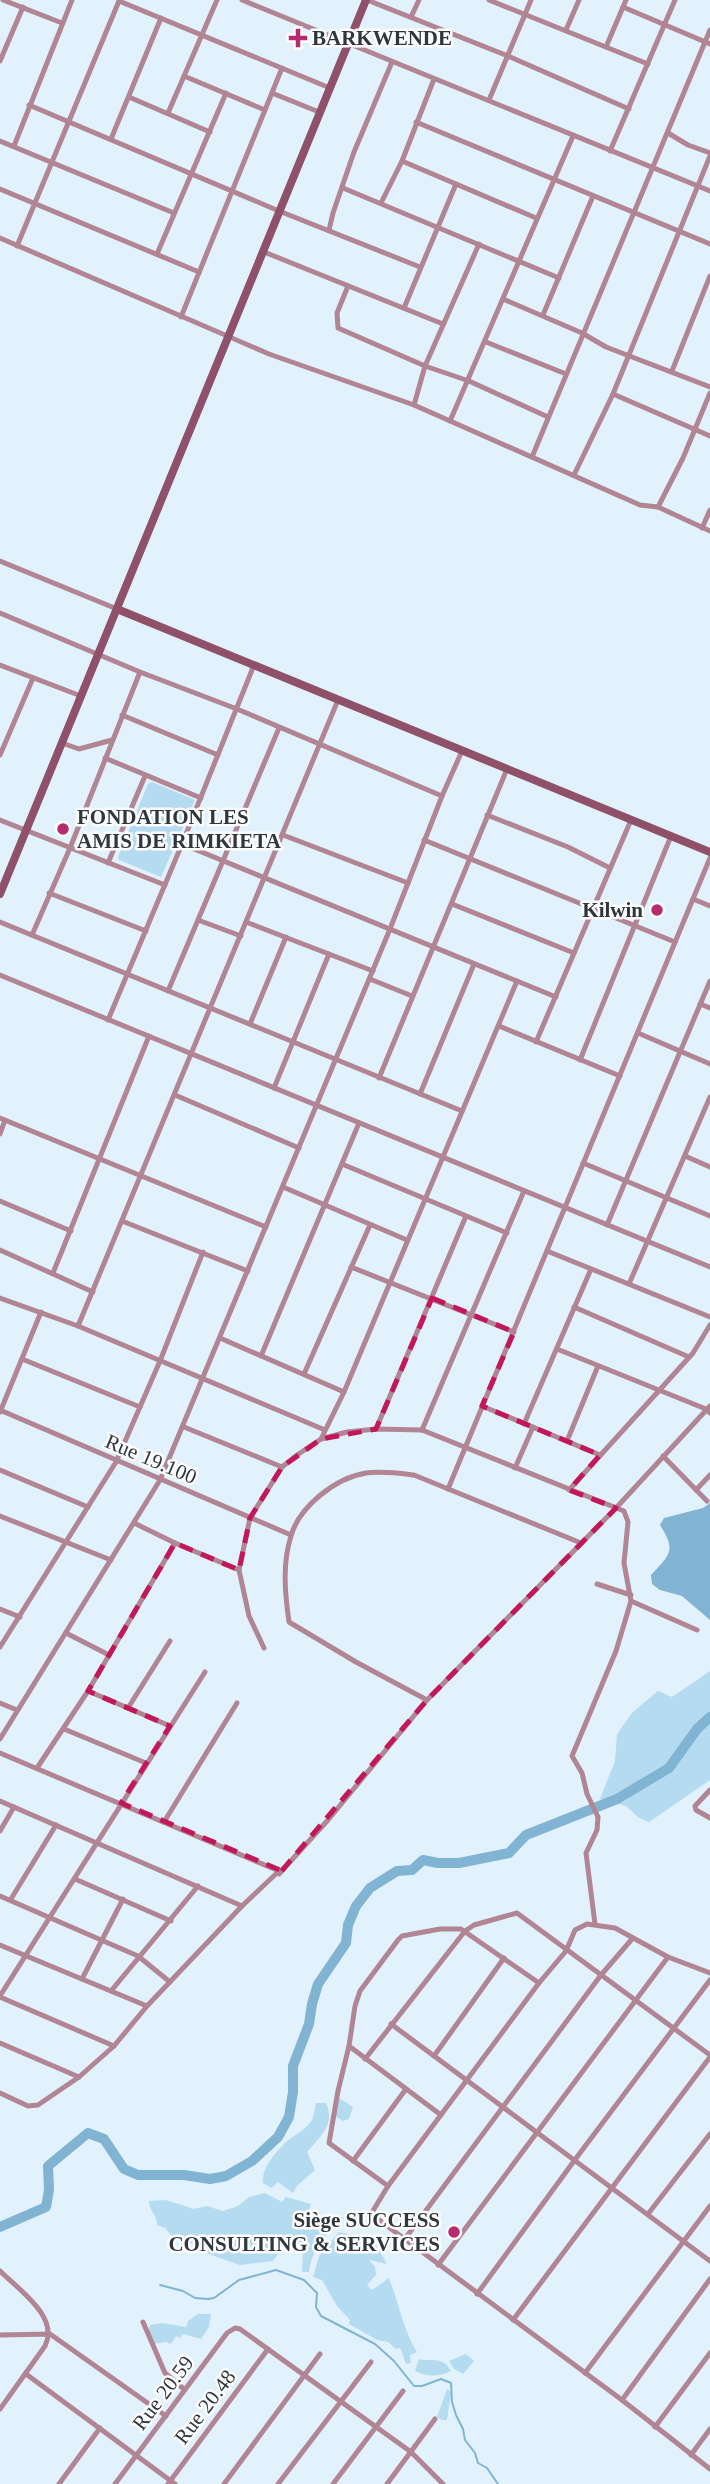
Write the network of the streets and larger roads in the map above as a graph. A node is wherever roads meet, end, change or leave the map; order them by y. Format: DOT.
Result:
graph roads {
  1 [pos="3,0"];
  2 [pos="72,0"];
  3 [pos="118,0"];
  4 [pos="216,0"];
  5 [pos="242,0"];
  6 [pos="263,0"];
  7 [pos="366,0"];
  8 [pos="419,0"];
  9 [pos="489,0"];
  10 [pos="531,0"];
  11 [pos="579,0"];
  12 [pos="626,0"];
  13 [pos="675,0"];
  14 [pos="23,7"];
  15 [pos="260,7"];
  16 [pos="624,7"];
  17 [pos="526,14"];
  18 [pos="411,17"];
  19 [pos="161,18"];
  20 [pos="62,23"];
  21 [pos="664,26"];
  22 [pos="566,30"];
  23 [pos="710,30"];
  24 [pos="201,35"];
  25 [pos="348,42"];
  26 [pos="708,43"];
  27 [pos="606,47"];
  28 [pos="508,56"];
  29 [pos="0,61"];
  30 [pos="392,62"];
  31 [pos="648,64"];
  32 [pos="282,68"];
  33 [pos="184,76"];
  34 [pos="434,79"];
  35 [pos="330,88"];
  36 [pos="226,93"];
  37 [pos="272,93"];
  38 [pos="129,97"];
  39 [pos="489,100"];
  40 [pos="29,105"];
  41 [pos="629,109"];
  42 [pos="265,110"];
  43 [pos="319,112"];
  44 [pos="168,113"];
  45 [pos="69,122"];
  46 [pos="416,122"];
  47 [pos="210,132"];
  48 [pos="668,133"];
  49 [pos="573,136"];
  50 [pos="111,139"];
  51 [pos="0,141"];
  52 [pos="14,146"];
  53 [pos="610,150"];
  54 [pos="710,154"];
  55 [pos="402,161"];
  56 [pos="52,162"];
  57 [pos="652,168"];
  58 [pos="192,174"];
  59 [pos="553,180"];
  60 [pos="456,184"];
  61 [pos="698,186"];
  62 [pos="343,188"];
  63 [pos="0,189"];
  64 [pos="234,191"];
  65 [pos="710,191"];
  66 [pos="593,196"];
  67 [pos="35,203"];
  68 [pos="381,203"];
  69 [pos="279,211"];
  70 [pos="633,212"];
  71 [pos="174,213"];
  72 [pos="536,218"];
  73 [pos="437,227"];
  74 [pos="329,230"];
  75 [pos="678,230"];
  76 [pos="0,238"];
  77 [pos="479,244"];
  78 [pos="710,244"];
  79 [pos="17,246"];
  80 [pos="264,252"];
  81 [pos="157,254"];
  82 [pos="519,261"];
  83 [pos="419,267"];
  84 [pos="199,272"];
  85 [pos="710,276"];
  86 [pos="559,278"];
  87 [pos="348,286"];
  88 [pos="503,299"];
  89 [pos="404,308"];
  90 [pos="543,315"];
  91 [pos="181,317"];
  92 [pos="443,324"];
  93 [pos="582,333"];
  94 [pos="227,336"];
  95 [pos="486,342"];
  96 [pos="629,354"];
  97 [pos="425,366"];
  98 [pos="672,371"];
  99 [pos="566,374"];
  100 [pos="469,381"];
  101 [pos="710,387"];
  102 [pos="710,393"];
  103 [pos="613,394"];
  104 [pos="414,405"];
  105 [pos="548,417"];
  106 [pos="450,421"];
  107 [pos="695,431"];
  108 [pos="710,436"];
  109 [pos="532,457"];
  110 [pos="574,475"];
  111 [pos="658,507"];
  112 [pos="710,510"];
  113 [pos="702,528"];
  114 [pos="710,531"];
  115 [pos="0,561"];
  116 [pos="117,609"];
  117 [pos="0,613"];
  118 [pos="99,655"];
  119 [pos="0,665"];
  120 [pos="254,665"];
  121 [pos="140,672"];
  122 [pos="33,678"];
  123 [pos="81,696"];
  124 [pos="338,700"];
  125 [pos="237,709"];
  126 [pos="122,715"];
  127 [pos="279,728"];
  128 [pos="112,740"];
  129 [pos="62,743"];
  130 [pos="320,745"];
  131 [pos="462,751"];
  132 [pos="0,755"];
  133 [pos="218,755"];
  134 [pos="105,758"];
  135 [pos="507,769"];
  136 [pos="145,776"];
  137 [pos="442,796"];
  138 [pos="201,798"];
  139 [pos="488,815"];
  140 [pos="0,820"];
  141 [pos="631,820"];
  142 [pos="26,830"];
  143 [pos="283,835"];
  144 [pos="671,836"];
  145 [pos="424,841"];
  146 [pos="182,844"];
  147 [pos="70,848"];
  148 [pos="710,852"];
  149 [pos="710,858"];
  150 [pos="470,859"];
  151 [pos="224,860"];
  152 [pos="108,863"];
  153 [pos="610,868"];
  154 [pos="265,876"];
  155 [pos="408,883"];
  156 [pos="164,885"];
  157 [pos="49,893"];
  158 [pos="0,894"];
  159 [pos="693,899"];
  160 [pos="452,904"];
  161 [pos="710,906"];
  162 [pos="593,909"];
  163 [pos="198,920"];
  164 [pos="0,922"];
  165 [pos="246,922"];
  166 [pos="635,926"];
  167 [pos="390,929"];
  168 [pos="146,931"];
  169 [pos="32,935"];
  170 [pos="241,936"];
  171 [pos="286,937"];
  172 [pos="675,942"];
  173 [pos="433,947"];
  174 [pos="574,953"];
  175 [pos="329,954"];
  176 [pos="474,964"];
  177 [pos="373,971"];
  178 [pos="128,974"];
  179 [pos="0,975"];
  180 [pos="370,979"];
  181 [pos="517,981"];
  182 [pos="710,981"];
  183 [pos="168,991"];
  184 [pos="412,996"];
  185 [pos="556,997"];
  186 [pos="700,1004"];
  187 [pos="211,1008"];
  188 [pos="710,1008"];
  189 [pos="108,1020"];
  190 [pos="250,1024"];
  191 [pos="499,1026"];
  192 [pos="638,1033"];
  193 [pos="149,1036"];
  194 [pos="293,1042"];
  195 [pos="537,1042"];
  196 [pos="680,1051"];
  197 [pos="192,1054"];
  198 [pos="336,1060"];
  199 [pos="580,1060"];
  200 [pos="710,1064"];
  201 [pos="620,1076"];
  202 [pos="379,1078"];
  203 [pos="274,1088"];
  204 [pos="421,1094"];
  205 [pos="175,1095"];
  206 [pos="710,1097"];
  207 [pos="317,1105"];
  208 [pos="462,1111"];
  209 [pos="702,1116"];
  210 [pos="3,1119"];
  211 [pos="710,1119"];
  212 [pos="359,1123"];
  213 [pos="0,1134"];
  214 [pos="299,1148"];
  215 [pos="685,1156"];
  216 [pos="443,1158"];
  217 [pos="99,1160"];
  218 [pos="583,1163"];
  219 [pos="342,1164"];
  220 [pos="710,1167"];
  221 [pos="141,1176"];
  222 [pos="624,1181"];
  223 [pos="283,1187"];
  224 [pos="524,1191"];
  225 [pos="426,1198"];
  226 [pos="667,1198"];
  227 [pos="0,1201"];
  228 [pos="325,1205"];
  229 [pos="565,1208"];
  230 [pos="466,1216"];
  231 [pos="710,1216"];
  232 [pos="122,1221"];
  233 [pos="370,1224"];
  234 [pos="607,1225"];
  235 [pos="266,1227"];
  236 [pos="71,1231"];
  237 [pos="507,1233"];
  238 [pos="407,1240"];
  239 [pos="648,1242"];
  240 [pos="0,1250"];
  241 [pos="547,1251"];
  242 [pos="203,1252"];
  243 [pos="351,1266"];
  244 [pos="710,1267"];
  245 [pos="591,1269"];
  246 [pos="248,1271"];
  247 [pos="53,1273"];
  248 [pos="389,1281"];
  249 [pos="629,1284"];
  250 [pos="93,1292"];
  251 [pos="0,1298"];
  252 [pos="432,1298"];
  253 [pos="574,1307"];
  254 [pos="41,1312"];
  255 [pos="473,1316"];
  256 [pos="710,1317"];
  257 [pos="710,1325"];
  258 [pos="78,1326"];
  259 [pos="514,1332"];
  260 [pos="220,1338"];
  261 [pos="556,1349"];
  262 [pos="261,1356"];
  263 [pos="689,1357"];
  264 [pos="22,1359"];
  265 [pos="160,1361"];
  266 [pos="598,1366"];
  267 [pos="304,1374"];
  268 [pos="204,1379"];
  269 [pos="659,1389"];
  270 [pos="344,1392"];
  271 [pos="482,1406"];
  272 [pos="140,1407"];
  273 [pos="709,1409"];
  274 [pos="0,1411"];
  275 [pos="524,1424"];
  276 [pos="184,1427"];
  277 [pos="533,1427"];
  278 [pos="376,1429"];
  279 [pos="325,1430"];
  280 [pos="422,1430"];
  281 [pos="321,1439"];
  282 [pos="567,1441"];
  283 [pos="465,1448"];
  284 [pos="600,1455"];
  285 [pos="663,1456"];
  286 [pos="116,1462"];
  287 [pos="282,1467"];
  288 [pos="515,1468"];
  289 [pos="0,1470"];
  290 [pos="710,1475"];
  291 [pos="160,1480"];
  292 [pos="448,1489"];
  293 [pos="569,1490"];
  294 [pos="696,1490"];
  295 [pos="707,1500"];
  296 [pos="88,1507"];
  297 [pos="615,1508"];
  298 [pos="0,1516"];
  299 [pos="250,1518"];
  300 [pos="134,1523"];
  301 [pos="291,1535"];
  302 [pos="65,1541"];
  303 [pos="175,1543"];
  304 [pos="581,1543"];
  305 [pos="111,1560"];
  306 [pos="239,1570"];
  307 [pos="597,1584"];
  308 [pos="631,1598"];
  309 [pos="0,1609"];
  310 [pos="20,1617"];
  311 [pos="697,1630"];
  312 [pos="66,1633"];
  313 [pos="170,1641"];
  314 [pos="0,1647"];
  315 [pos="264,1648"];
  316 [pos="109,1655"];
  317 [pos="205,1672"];
  318 [pos="88,1691"];
  319 [pos="427,1700"];
  320 [pos="0,1703"];
  321 [pos="237,1703"];
  322 [pos="128,1708"];
  323 [pos="17,1710"];
  324 [pos="170,1726"];
  325 [pos="64,1729"];
  326 [pos="0,1739"];
  327 [pos="0,1753"];
  328 [pos="146,1763"];
  329 [pos="37,1768"];
  330 [pos="710,1790"];
  331 [pos="0,1801"];
  332 [pos="121,1803"];
  333 [pos="14,1807"];
  334 [pos="710,1818"];
  335 [pos="164,1822"];
  336 [pos="56,1825"];
  337 [pos="0,1831"];
  338 [pos="96,1841"];
  339 [pos="279,1874"];
  340 [pos="75,1879"];
  341 [pos="198,1886"];
  342 [pos="0,1896"];
  343 [pos="11,1899"];
  344 [pos="123,1899"];
  345 [pos="242,1906"];
  346 [pos="50,1917"];
  347 [pos="172,1921"];
  348 [pos="595,1924"];
  349 [pos="465,1931"];
  350 [pos="632,1939"];
  351 [pos="103,1941"];
  352 [pos="0,1945"];
  353 [pos="566,1951"];
  354 [pos="24,1955"];
  355 [pos="138,1956"];
  356 [pos="668,1956"];
  357 [pos="504,1958"];
  358 [pos="710,1973"];
  359 [pos="601,1975"];
  360 [pos="82,1979"];
  361 [pos="710,1980"];
  362 [pos="170,1982"];
  363 [pos="539,1983"];
  364 [pos="111,1991"];
  365 [pos="0,1996"];
  366 [pos="637,2001"];
  367 [pos="147,2006"];
  368 [pos="391,2024"];
  369 [pos="675,2029"];
  370 [pos="0,2043"];
  371 [pos="114,2046"];
  372 [pos="349,2046"];
  373 [pos="434,2056"];
  374 [pos="710,2056"];
  375 [pos="365,2059"];
  376 [pos="79,2077"];
  377 [pos="467,2080"];
  378 [pos="406,2089"];
  379 [pos="0,2093"];
  380 [pos="502,2106"];
  381 [pos="441,2115"];
  382 [pos="537,2132"];
  383 [pos="710,2134"];
  384 [pos="353,2161"];
  385 [pos="574,2161"];
  386 [pos="388,2186"];
  387 [pos="612,2186"];
  388 [pos="710,2206"];
  389 [pos="648,2214"];
  390 [pos="404,2240"];
  391 [pos="684,2240"];
  392 [pos="710,2261"];
  393 [pos="438,2265"];
  394 [pos="0,2271"];
  395 [pos="710,2279"];
  396 [pos="477,2294"];
  397 [pos="513,2320"];
  398 [pos="143,2322"];
  399 [pos="50,2334"];
  400 [pos="0,2335"];
  401 [pos="268,2348"];
  402 [pos="710,2353"];
  403 [pos="320,2354"];
  404 [pos="371,2362"];
  405 [pos="585,2373"];
  406 [pos="26,2374"];
  407 [pos="305,2375"];
  408 [pos="185,2390"];
  409 [pos="403,2391"];
  410 [pos="622,2400"];
  411 [pos="340,2401"];
  412 [pos="0,2409"];
  413 [pos="166,2416"];
  414 [pos="435,2419"];
  415 [pos="376,2427"];
  416 [pos="655,2427"];
  417 [pos="100,2428"];
  418 [pos="710,2429"];
  419 [pos="411,2452"];
  420 [pos="691,2455"];
  421 [pos="136,2456"];
  422 [pos="710,2469"];
  423 [pos="171,2483"];
  424 [pos="59,2484"];
  425 [pos="115,2484"];
  426 [pos="224,2484"];
  427 [pos="278,2484"];
  428 [pos="334,2484"];
  429 [pos="387,2484"];
  430 [pos="443,2484"];
  1 -- 14 [label="street"];
  2 -- 20 [label="street"];
  3 -- 19 [label="street"];
  3 -- 45 [label="street"];
  4 -- 24 [label="street"];
  5 -- 15 [label="street"];
  6 -- 15 [label="street"];
  7 -- 18 [label="street"];
  7 -- 25 [label="street"];
  8 -- 18 [label="street"];
  9 -- 17 [label="street"];
  10 -- 17 [label="street"];
  11 -- 22 [label="street"];
  12 -- 16 [label="street"];
  13 -- 21 [label="street"];
  14 -- 20 [label="street"];
  14 -- 29 [label="street"];
  15 -- 25 [label="street"];
  16 -- 21 [label="street"];
  16 -- 27 [label="street"];
  17 -- 22 [label="street"];
  17 -- 28 [label="street"];
  18 -- 28 [label="street"];
  19 -- 24 [label="street"];
  19 -- 38 [label="street"];
  20 -- 40 [label="street"];
  21 -- 26 [label="street"];
  21 -- 31 [label="street"];
  22 -- 27 [label="street"];
  23 -- 26 [label="street"];
  24 -- 32 [label="street"];
  24 -- 33 [label="street"];
  25 -- 30 [label="street"];
  25 -- 35 [label="street"];
  26 -- 48 [label="street"];
  27 -- 31 [label="street"];
  28 -- 39 [label="street"];
  28 -- 41 [label="street"];
  30 -- 34 [label="street"];
  30 -- 62 [label="street"];
  31 -- 41 [label="street"];
  32 -- 35 [label="street"];
  32 -- 37 [label="street"];
  33 -- 36 [label="street"];
  33 -- 44 [label="street"];
  34 -- 39 [label="street"];
  34 -- 46 [label="street"];
  35 -- 43 [label="street"];
  36 -- 42 [label="street"];
  36 -- 47 [label="street"];
  37 -- 42 [label="street"];
  37 -- 43 [label="street"];
  38 -- 44 [label="street"];
  38 -- 50 [label="street"];
  39 -- 49 [label="street"];
  40 -- 45 [label="street"];
  40 -- 52 [label="street"];
  41 -- 53 [label="street"];
  42 -- 64 [label="street"];
  43 -- 69 [label="street"];
  44 -- 47 [label="street"];
  45 -- 50 [label="street"];
  45 -- 56 [label="street"];
  46 -- 55 [label="street"];
  46 -- 59 [label="street"];
  47 -- 58 [label="street"];
  48 -- 54 [label="street"];
  48 -- 57 [label="street"];
  49 -- 53 [label="street"];
  49 -- 59 [label="street"];
  50 -- 58 [label="street"];
  51 -- 52 [label="street"];
  52 -- 56 [label="street"];
  53 -- 57 [label="street"];
  54 -- 61 [label="street"];
  55 -- 60 [label="street"];
  55 -- 68 [label="street"];
  56 -- 67 [label="street"];
  56 -- 71 [label="street"];
  57 -- 61 [label="street"];
  57 -- 70 [label="street"];
  58 -- 64 [label="street"];
  58 -- 71 [label="street"];
  59 -- 66 [label="street"];
  59 -- 72 [label="street"];
  60 -- 72 [label="street"];
  60 -- 73 [label="street"];
  61 -- 65 [label="street"];
  61 -- 75 [label="street"];
  62 -- 68 [label="street"];
  62 -- 74 [label="street"];
  63 -- 67 [label="street"];
  64 -- 69 [label="street"];
  64 -- 84 [label="street"];
  66 -- 70 [label="street"];
  66 -- 86 [label="street"];
  67 -- 79 [label="street"];
  67 -- 81 [label="street"];
  68 -- 73 [label="street"];
  69 -- 74 [label="street"];
  69 -- 80 [label="street"];
  70 -- 75 [label="street"];
  70 -- 93 [label="street"];
  71 -- 81 [label="street"];
  72 -- 82 [label="street"];
  73 -- 77 [label="street"];
  73 -- 83 [label="street"];
  74 -- 83 [label="street"];
  75 -- 78 [label="street"];
  75 -- 96 [label="street"];
  76 -- 79 [label="street"];
  77 -- 82 [label="street"];
  77 -- 92 [label="street"];
  79 -- 91 [label="street"];
  80 -- 87 [label="street"];
  80 -- 94 [label="street"];
  81 -- 84 [label="street"];
  82 -- 86 [label="street"];
  82 -- 88 [label="street"];
  83 -- 89 [label="street"];
  84 -- 91 [label="street"];
  85 -- 98 [label="street"];
  86 -- 90 [label="street"];
  87 -- 89 [label="street"];
  87 -- 97 [label="street"];
  88 -- 90 [label="street"];
  88 -- 95 [label="street"];
  89 -- 92 [label="street"];
  90 -- 93 [label="street"];
  91 -- 94 [label="street"];
  92 -- 97 [label="street"];
  93 -- 96 [label="street"];
  93 -- 99 [label="street"];
  94 -- 104 [label="street"];
  94 -- 116 [label="street"];
  95 -- 99 [label="street"];
  95 -- 100 [label="street"];
  96 -- 98 [label="street"];
  96 -- 103 [label="street"];
  97 -- 100 [label="street"];
  97 -- 104 [label="street"];
  98 -- 101 [label="street"];
  99 -- 105 [label="street"];
  100 -- 105 [label="street"];
  100 -- 106 [label="street"];
  102 -- 107 [label="street"];
  103 -- 107 [label="street"];
  103 -- 110 [label="street"];
  104 -- 106 [label="street"];
  105 -- 109 [label="street"];
  106 -- 109 [label="street"];
  107 -- 108 [label="street"];
  107 -- 111 [label="street"];
  109 -- 110 [label="street"];
  110 -- 111 [label="street"];
  111 -- 113 [label="street"];
  112 -- 113 [label="street"];
  113 -- 114 [label="street"];
  115 -- 116 [label="street"];
  116 -- 118 [label="street"];
  116 -- 120 [label="street"];
  117 -- 118 [label="street"];
  118 -- 121 [label="street"];
  118 -- 123 [label="street"];
  119 -- 122 [label="street"];
  120 -- 124 [label="street"];
  120 -- 125 [label="street"];
  121 -- 125 [label="street"];
  121 -- 126 [label="street"];
  122 -- 123 [label="street"];
  122 -- 132 [label="street"];
  123 -- 129 [label="street"];
  124 -- 130 [label="street"];
  124 -- 131 [label="street"];
  125 -- 127 [label="street"];
  125 -- 133 [label="street"];
  126 -- 128 [label="street"];
  126 -- 133 [label="street"];
  127 -- 130 [label="street"];
  127 -- 151 [label="street"];
  128 -- 129 [label="street"];
  128 -- 134 [label="street"];
  129 -- 142 [label="street"];
  130 -- 137 [label="street"];
  130 -- 143 [label="street"];
  131 -- 135 [label="street"];
  131 -- 137 [label="street"];
  133 -- 138 [label="street"];
  134 -- 136 [label="street"];
  134 -- 147 [label="street"];
  135 -- 139 [label="street"];
  135 -- 141 [label="street"];
  136 -- 138 [label="street"];
  136 -- 152 [label="street"];
  137 -- 145 [label="street"];
  138 -- 146 [label="street"];
  139 -- 150 [label="street"];
  139 -- 153 [label="street"];
  140 -- 142 [label="street"];
  141 -- 144 [label="street"];
  141 -- 153 [label="street"];
  142 -- 147 [label="street"];
  142 -- 158 [label="street"];
  143 -- 154 [label="street"];
  143 -- 155 [label="street"];
  144 -- 148 [label="street"];
  144 -- 166 [label="street"];
  145 -- 150 [label="street"];
  145 -- 155 [label="street"];
  146 -- 151 [label="street"];
  146 -- 156 [label="street"];
  147 -- 152 [label="street"];
  147 -- 157 [label="street"];
  149 -- 159 [label="street"];
  150 -- 160 [label="street"];
  150 -- 162 [label="street"];
  151 -- 154 [label="street"];
  151 -- 163 [label="street"];
  152 -- 156 [label="street"];
  153 -- 162 [label="street"];
  154 -- 165 [label="street"];
  154 -- 167 [label="street"];
  155 -- 167 [label="street"];
  156 -- 168 [label="street"];
  157 -- 168 [label="street"];
  157 -- 169 [label="street"];
  159 -- 161 [label="street"];
  159 -- 172 [label="street"];
  160 -- 173 [label="street"];
  160 -- 174 [label="street"];
  162 -- 166 [label="street"];
  162 -- 174 [label="street"];
  163 -- 170 [label="street"];
  163 -- 183 [label="street"];
  164 -- 169 [label="street"];
  165 -- 170 [label="street"];
  165 -- 171 [label="street"];
  166 -- 172 [label="street"];
  166 -- 199 [label="street"];
  167 -- 173 [label="street"];
  167 -- 177 [label="street"];
  168 -- 178 [label="street"];
  169 -- 178 [label="street"];
  170 -- 187 [label="street"];
  171 -- 175 [label="street"];
  171 -- 190 [label="street"];
  172 -- 192 [label="street"];
  173 -- 176 [label="street"];
  173 -- 184 [label="street"];
  174 -- 185 [label="street"];
  175 -- 177 [label="street"];
  175 -- 194 [label="street"];
  176 -- 181 [label="street"];
  176 -- 204 [label="street"];
  177 -- 180 [label="street"];
  178 -- 183 [label="street"];
  178 -- 189 [label="street"];
  179 -- 189 [label="street"];
  180 -- 184 [label="street"];
  180 -- 198 [label="street"];
  181 -- 185 [label="street"];
  181 -- 191 [label="street"];
  182 -- 186 [label="street"];
  183 -- 187 [label="street"];
  184 -- 202 [label="street"];
  185 -- 195 [label="street"];
  186 -- 188 [label="street"];
  186 -- 196 [label="street"];
  187 -- 190 [label="street"];
  187 -- 197 [label="street"];
  189 -- 193 [label="street"];
  190 -- 194 [label="street"];
  191 -- 195 [label="street"];
  191 -- 208 [label="street"];
  192 -- 196 [label="street"];
  192 -- 201 [label="street"];
  193 -- 197 [label="street"];
  193 -- 217 [label="street"];
  194 -- 198 [label="street"];
  194 -- 203 [label="street"];
  195 -- 199 [label="street"];
  196 -- 200 [label="street"];
  196 -- 222 [label="street"];
  197 -- 203 [label="street"];
  197 -- 205 [label="street"];
  198 -- 202 [label="street"];
  198 -- 207 [label="street"];
  199 -- 201 [label="street"];
  201 -- 218 [label="street"];
  202 -- 204 [label="street"];
  203 -- 207 [label="street"];
  204 -- 208 [label="street"];
  205 -- 214 [label="street"];
  205 -- 221 [label="street"];
  206 -- 209 [label="street"];
  207 -- 212 [label="street"];
  207 -- 214 [label="street"];
  208 -- 216 [label="street"];
  209 -- 211 [label="street"];
  209 -- 215 [label="street"];
  210 -- 213 [label="street"];
  210 -- 217 [label="street"];
  212 -- 216 [label="street"];
  212 -- 219 [label="street"];
  214 -- 223 [label="street"];
  215 -- 220 [label="street"];
  215 -- 226 [label="street"];
  216 -- 224 [label="street"];
  216 -- 225 [label="street"];
  217 -- 221 [label="street"];
  217 -- 236 [label="street"];
  218 -- 222 [label="street"];
  218 -- 229 [label="street"];
  219 -- 225 [label="street"];
  219 -- 228 [label="street"];
  221 -- 232 [label="street"];
  221 -- 235 [label="street"];
  222 -- 226 [label="street"];
  222 -- 234 [label="street"];
  223 -- 228 [label="street"];
  223 -- 235 [label="street"];
  224 -- 229 [label="street"];
  224 -- 237 [label="street"];
  225 -- 230 [label="street"];
  225 -- 238 [label="street"];
  226 -- 231 [label="street"];
  226 -- 239 [label="street"];
  227 -- 236 [label="street"];
  228 -- 233 [label="street"];
  228 -- 262 [label="street"];
  229 -- 234 [label="street"];
  229 -- 241 [label="street"];
  230 -- 237 [label="street"];
  230 -- 252 [label="street"];
  232 -- 242 [label="street"];
  232 -- 250 [label="street"];
  233 -- 238 [label="street"];
  233 -- 243 [label="street"];
  234 -- 239 [label="street"];
  235 -- 246 [label="street"];
  236 -- 247 [label="street"];
  237 -- 255 [label="street"];
  238 -- 248 [label="street"];
  239 -- 244 [label="street"];
  239 -- 249 [label="street"];
  240 -- 247 [label="street"];
  241 -- 245 [label="street"];
  241 -- 259 [label="street"];
  242 -- 246 [label="street"];
  242 -- 265 [label="street"];
  243 -- 248 [label="street"];
  243 -- 267 [label="street"];
  245 -- 249 [label="street"];
  245 -- 253 [label="street"];
  246 -- 260 [label="street"];
  247 -- 250 [label="street"];
  248 -- 252 [label="street"];
  248 -- 270 [label="street"];
  249 -- 256 [label="street"];
  250 -- 258 [label="street"];
  251 -- 254 [label="street"];
  252 -- 255 [label="street"];
  252 -- 278 [label="street"];
  253 -- 261 [label="street"];
  253 -- 263 [label="street"];
  254 -- 258 [label="street"];
  254 -- 264 [label="street"];
  255 -- 259 [label="street"];
  255 -- 280 [label="street"];
  257 -- 263 [label="street"];
  258 -- 265 [label="street"];
  259 -- 271 [label="street"];
  260 -- 262 [label="street"];
  260 -- 268 [label="street"];
  261 -- 266 [label="street"];
  261 -- 275 [label="street"];
  262 -- 267 [label="street"];
  263 -- 269 [label="street"];
  264 -- 272 [label="street"];
  264 -- 274 [label="street"];
  265 -- 268 [label="street"];
  265 -- 272 [label="street"];
  266 -- 269 [label="street"];
  266 -- 282 [label="street"];
  267 -- 270 [label="street"];
  268 -- 276 [label="street"];
  268 -- 279 [label="street"];
  269 -- 273 [label="street"];
  269 -- 284 [label="street"];
  270 -- 279 [label="street"];
  271 -- 275 [label="street"];
  271 -- 283 [label="street"];
  272 -- 286 [label="street"];
  273 -- 285 [label="street"];
  274 -- 286 [label="street, Rue 19.100"];
  275 -- 277 [label="street"];
  276 -- 287 [label="street"];
  276 -- 291 [label="street"];
  277 -- 282 [label="street"];
  277 -- 288 [label="street"];
  278 -- 280 [label="street"];
  278 -- 281 [label="street"];
  279 -- 281 [label="street"];
  280 -- 283 [label="street"];
  281 -- 287 [label="street"];
  282 -- 284 [label="street"];
  283 -- 288 [label="street"];
  283 -- 292 [label="street"];
  284 -- 293 [label="street"];
  285 -- 294 [label="street"];
  285 -- 297 [label="street"];
  286 -- 291 [label="street, Rue 19.100"];
  286 -- 296 [label="street"];
  287 -- 299 [label="street"];
  288 -- 293 [label="street"];
  289 -- 296 [label="street"];
  290 -- 294 [label="street"];
  291 -- 299 [label="street, Rue 19.100"];
  291 -- 300 [label="street"];
  292 -- 301 [label="street"];
  292 -- 304 [label="street"];
  293 -- 297 [label="street"];
  294 -- 295 [label="street"];
  296 -- 302 [label="street"];
  297 -- 304 [label="street"];
  297 -- 308 [label="street"];
  298 -- 302 [label="street"];
  299 -- 301 [label="street, Rue 19.100"];
  299 -- 306 [label="street"];
  300 -- 303 [label="street"];
  300 -- 305 [label="street"];
  301 -- 319 [label="street"];
  302 -- 305 [label="street"];
  302 -- 310 [label="street"];
  303 -- 306 [label="street"];
  303 -- 316 [label="street"];
  304 -- 319 [label="street"];
  305 -- 312 [label="street"];
  306 -- 315 [label="street"];
  307 -- 308 [label="street"];
  308 -- 311 [label="street"];
  308 -- 348 [label="street"];
  309 -- 310 [label="street"];
  310 -- 314 [label="street"];
  312 -- 316 [label="street"];
  312 -- 323 [label="street"];
  313 -- 322 [label="street"];
  316 -- 318 [label="street"];
  317 -- 324 [label="street"];
  318 -- 322 [label="street"];
  318 -- 325 [label="street"];
  319 -- 339 [label="street"];
  320 -- 323 [label="street"];
  321 -- 335 [label="street"];
  322 -- 324 [label="street"];
  323 -- 326 [label="street"];
  324 -- 328 [label="street"];
  325 -- 328 [label="street"];
  325 -- 329 [label="street"];
  327 -- 329 [label="street"];
  328 -- 332 [label="street"];
  329 -- 332 [label="street"];
  330 -- 334 [label="street"];
  331 -- 333 [label="street"];
  332 -- 335 [label="street"];
  332 -- 338 [label="street"];
  333 -- 336 [label="street"];
  333 -- 337 [label="street"];
  335 -- 339 [label="street"];
  336 -- 338 [label="street"];
  336 -- 343 [label="street"];
  338 -- 340 [label="street"];
  338 -- 341 [label="street"];
  339 -- 345 [label="street"];
  340 -- 344 [label="street"];
  340 -- 346 [label="street"];
  341 -- 345 [label="street"];
  341 -- 347 [label="street"];
  342 -- 343 [label="street"];
  343 -- 346 [label="street"];
  344 -- 347 [label="street"];
  344 -- 351 [label="street"];
  345 -- 362 [label="street"];
  346 -- 351 [label="street"];
  346 -- 354 [label="street"];
  347 -- 355 [label="street"];
  348 -- 350 [label="street"];
  348 -- 353 [label="street"];
  349 -- 353 [label="street"];
  349 -- 357 [label="street"];
  349 -- 368 [label="street"];
  349 -- 372 [label="street"];
  350 -- 356 [label="street"];
  350 -- 359 [label="street"];
  351 -- 355 [label="street"];
  351 -- 360 [label="street"];
  352 -- 354 [label="street"];
  353 -- 359 [label="street"];
  353 -- 363 [label="street"];
  354 -- 360 [label="street"];
  354 -- 365 [label="street"];
  355 -- 362 [label="street"];
  355 -- 364 [label="street"];
  356 -- 358 [label="street"];
  356 -- 366 [label="street"];
  357 -- 363 [label="street"];
  357 -- 373 [label="street"];
  359 -- 366 [label="street"];
  359 -- 380 [label="street"];
  360 -- 364 [label="street"];
  361 -- 369 [label="street"];
  362 -- 367 [label="street"];
  363 -- 377 [label="street"];
  364 -- 367 [label="street"];
  365 -- 371 [label="street"];
  366 -- 369 [label="street"];
  366 -- 382 [label="street"];
  367 -- 371 [label="street"];
  368 -- 373 [label="street"];
  368 -- 375 [label="street"];
  369 -- 374 [label="street"];
  369 -- 385 [label="street"];
  370 -- 376 [label="street"];
  371 -- 376 [label="street"];
  372 -- 375 [label="street"];
  372 -- 384 [label="street"];
  373 -- 377 [label="street"];
  374 -- 387 [label="street"];
  375 -- 378 [label="street"];
  376 -- 379 [label="street"];
  377 -- 380 [label="street"];
  377 -- 381 [label="street"];
  378 -- 381 [label="street"];
  378 -- 384 [label="street"];
  380 -- 382 [label="street"];
  380 -- 390 [label="street"];
  381 -- 386 [label="street"];
  382 -- 385 [label="street"];
  382 -- 393 [label="street"];
  383 -- 389 [label="street"];
  384 -- 386 [label="street"];
  385 -- 387 [label="street"];
  385 -- 396 [label="street"];
  386 -- 390 [label="street"];
  387 -- 389 [label="street"];
  387 -- 397 [label="street"];
  388 -- 391 [label="street"];
  389 -- 391 [label="street"];
  390 -- 393 [label="street"];
  391 -- 392 [label="street"];
  391 -- 405 [label="street"];
  393 -- 396 [label="street"];
  394 -- 399 [label="street"];
  395 -- 410 [label="street"];
  396 -- 397 [label="street"];
  397 -- 405 [label="street"];
  398 -- 408 [label="street"];
  399 -- 400 [label="street"];
  399 -- 406 [label="street"];
  399 -- 413 [label="street"];
  401 -- 407 [label="street"];
  401 -- 408 [label="street, Rue 20.59"];
  401 -- 423 [label="street, Rue 20.48"];
  402 -- 416 [label="street"];
  403 -- 407 [label="street"];
  404 -- 411 [label="street"];
  405 -- 410 [label="street"];
  406 -- 412 [label="street"];
  406 -- 417 [label="street"];
  407 -- 411 [label="street"];
  407 -- 426 [label="street"];
  408 -- 413 [label="street, Rue 20.59"];
  409 -- 415 [label="street"];
  410 -- 416 [label="street"];
  411 -- 415 [label="street"];
  411 -- 427 [label="street"];
  413 -- 421 [label="street, Rue 20.59"];
  414 -- 419 [label="street"];
  415 -- 419 [label="street"];
  415 -- 428 [label="street"];
  416 -- 420 [label="street"];
  417 -- 421 [label="street"];
  417 -- 424 [label="street"];
  418 -- 420 [label="street"];
  419 -- 429 [label="street"];
  419 -- 430 [label="street"];
  420 -- 422 [label="street"];
  421 -- 423 [label="street"];
  421 -- 425 [label="street, Rue 20.59"];
}
